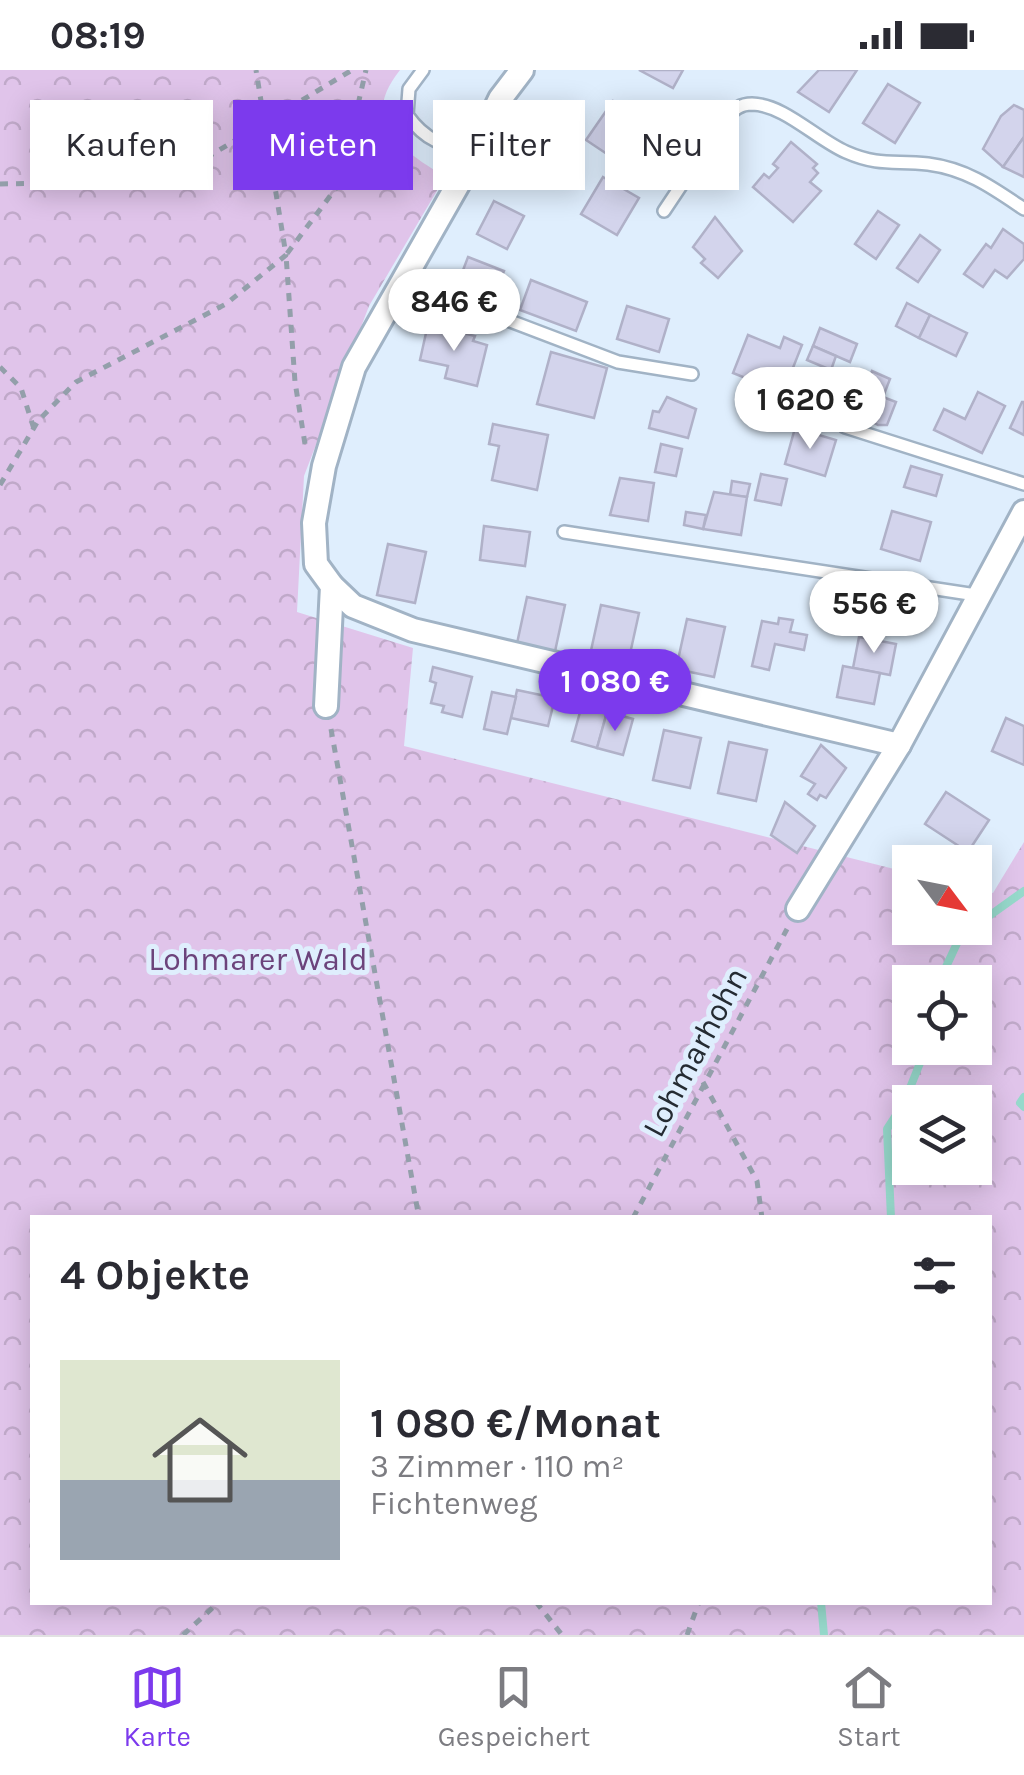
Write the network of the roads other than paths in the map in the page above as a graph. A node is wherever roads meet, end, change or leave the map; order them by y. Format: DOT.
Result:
graph roads {
  1 [pos="423,70"];
  2 [pos="522,70"];
  3 [pos="503,100"];
  4 [pos="433,140"];
  5 [pos="454,190"];
  6 [pos="1024,210"];
  7 [pos="664,211"];
  8 [pos="402,280"];
  9 [pos="692,374"];
  10 [pos="845,427"];
  11 [pos="1024,484"];
  12 [pos="1024,512"];
  13 [pos="564,532"];
  14 [pos="332,586"];
  15 [pos="976,595"];
  16 [pos="326,706"];
  17 [pos="899,745"];
  18 [pos="798,909"];
  1 -- 4 [label="lane"];
  2 -- 3 [label="street"];
  5 -- 8 [label="street"];
  6 -- 7 [label="lane"];
  8 -- 9 [label="lane"];
  8 -- 14 [label="street"];
  10 -- 11 [label="lane"];
  12 -- 15 [label="street"];
  13 -- 15 [label="lane"];
  14 -- 16 [label="street"];
  14 -- 17 [label="street"];
  15 -- 17 [label="street"];
  17 -- 18 [label="street"];
}
